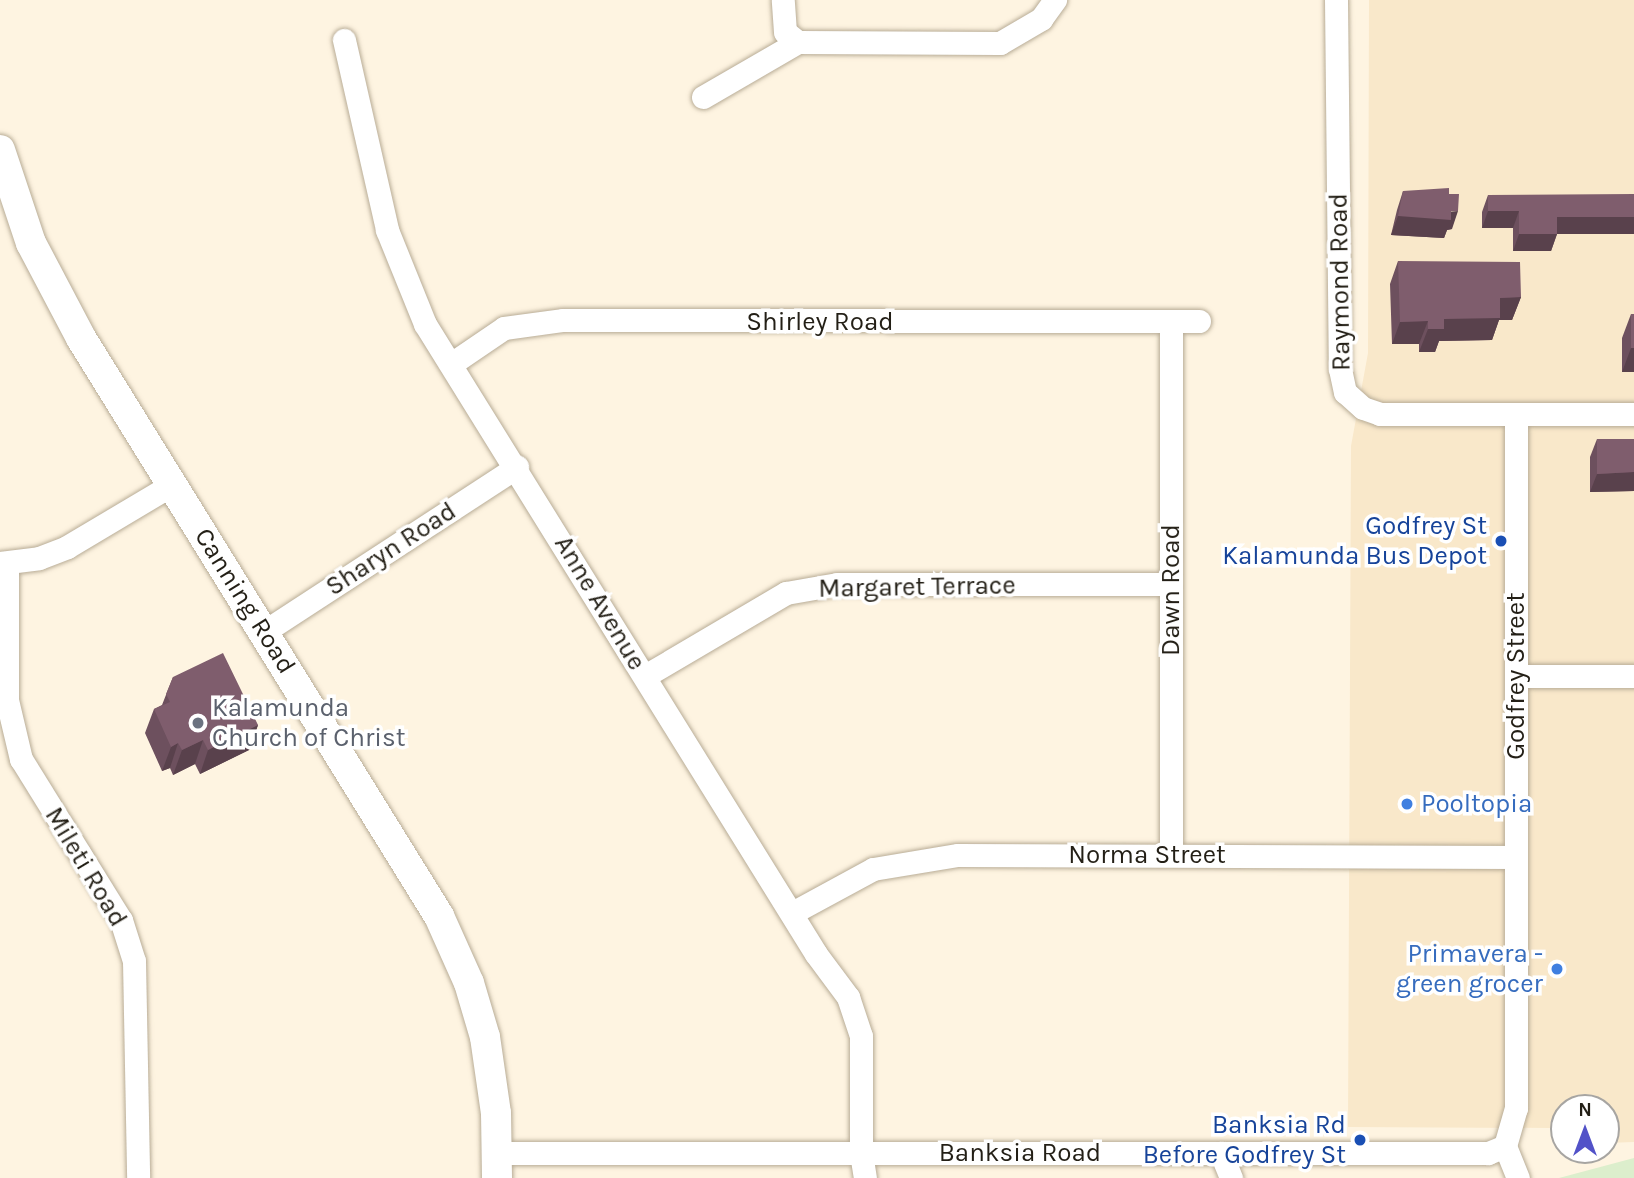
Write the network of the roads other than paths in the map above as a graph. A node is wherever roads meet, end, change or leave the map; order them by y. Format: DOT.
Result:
graph roads {
  1 [pos="783,0"];
  2 [pos="1055,0"];
  3 [pos="1336,0"];
  4 [pos="344,40"];
  5 [pos="798,42"];
  6 [pos="703,97"];
  7 [pos="0,150"];
  8 [pos="1199,321"];
  9 [pos="1171,324"];
  10 [pos="451,364"];
  11 [pos="1634,414"];
  12 [pos="1516,415"];
  13 [pos="517,467"];
  14 [pos="171,485"];
  15 [pos="4,563"];
  16 [pos="1171,584"];
  17 [pos="265,631"];
  18 [pos="645,676"];
  19 [pos="1517,676"];
  20 [pos="1634,676"];
  21 [pos="1171,855"];
  22 [pos="1516,857"];
  23 [pos="792,913"];
  24 [pos="1505,1146"];
  25 [pos="861,1153"];
  26 [pos="1222,1153"];
  27 [pos="497,1166"];
  28 [pos="138,1178"];
  29 [pos="865,1178"];
  30 [pos="1231,1178"];
  31 [pos="1518,1178"];
  1 -- 5 [label="street"];
  2 -- 5 [label="street"];
  3 -- 12 [label="street, Raymond Road"];
  4 -- 10 [label="street, Anne Avenue"];
  5 -- 6 [label="street"];
  7 -- 14 [label="main road, Canning Road"];
  8 -- 9 [label="street, Shirley Road"];
  9 -- 10 [label="street, Shirley Road"];
  9 -- 16 [label="street, Dawn Road"];
  10 -- 13 [label="street, Anne Avenue"];
  11 -- 12 [label="street, Raymond Road"];
  12 -- 19 [label="street, Godfrey Street"];
  13 -- 17 [label="street, Sharyn Road"];
  13 -- 18 [label="street, Anne Avenue"];
  14 -- 15 [label="street"];
  14 -- 17 [label="main road, Canning Road"];
  15 -- 28 [label="street, Mileti Road"];
  16 -- 18 [label="street, Margaret Terrace"];
  16 -- 21 [label="street, Dawn Road"];
  17 -- 27 [label="main road, Canning Road"];
  18 -- 23 [label="street, Anne Avenue"];
  19 -- 20 [label="street"];
  19 -- 22 [label="street, Godfrey Street"];
  21 -- 22 [label="street, Norma Street"];
  21 -- 23 [label="street, Norma Street"];
  22 -- 24 [label="street, Godfrey Street"];
  23 -- 25 [label="street, Anne Avenue"];
  24 -- 26 [label="street, Banksia Road"];
  24 -- 31 [label="street"];
  25 -- 26 [label="street, Banksia Road"];
  25 -- 27 [label="street, Banksia Road"];
  25 -- 29 [label="street, Anne Avenue"];
  26 -- 30 [label="street"];
}
